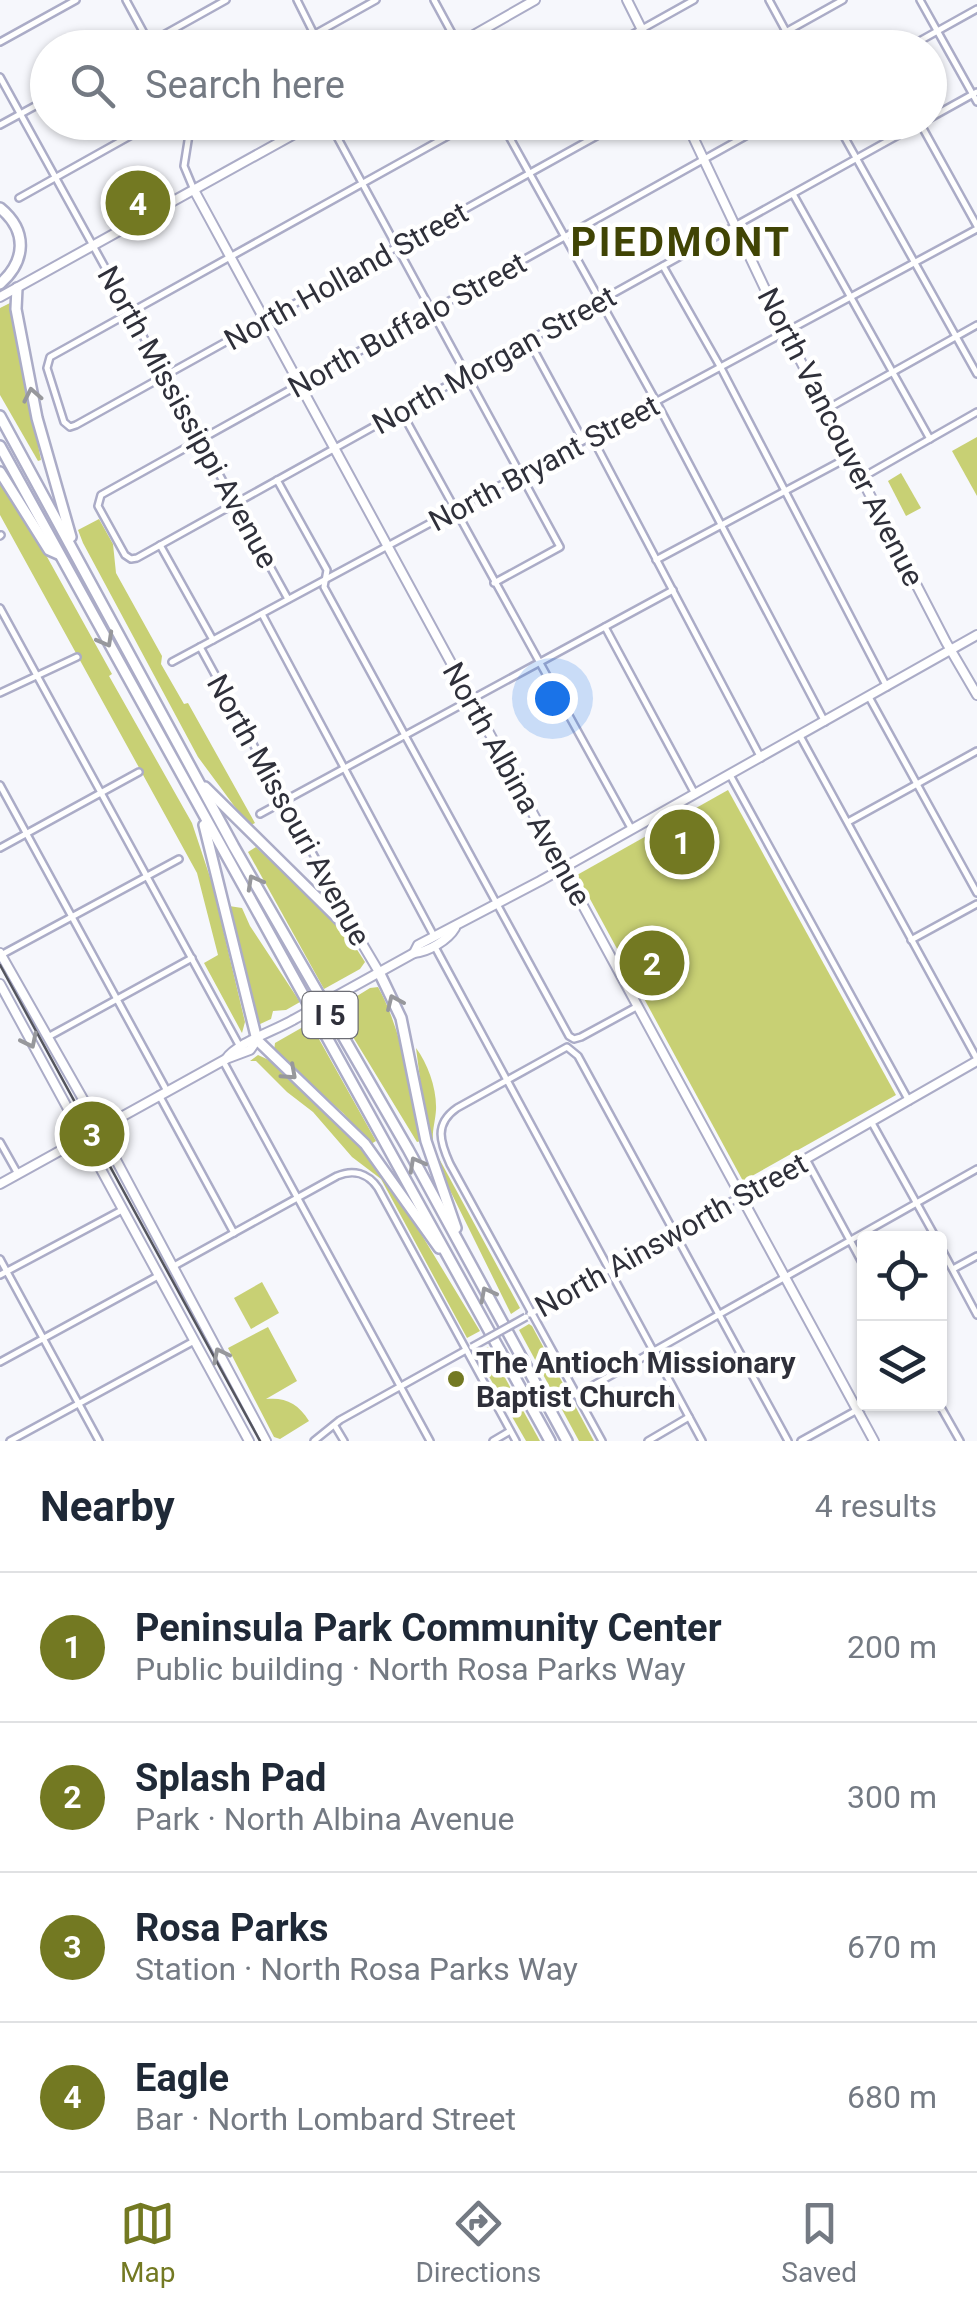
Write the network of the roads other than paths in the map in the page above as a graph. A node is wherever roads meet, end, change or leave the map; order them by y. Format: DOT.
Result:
graph roads {
  1 [pos="76,0"];
  2 [pos="126,0"];
  3 [pos="226,0"];
  4 [pos="297,0"];
  5 [pos="376,0"];
  6 [pos="434,0"];
  7 [pos="535,0"];
  8 [pos="627,0"];
  9 [pos="694,0"];
  10 [pos="769,0"];
  11 [pos="844,0"];
  12 [pos="920,0"];
  13 [pos="977,9"];
  14 [pos="641,29"];
  15 [pos="143,30"];
  16 [pos="176,30"];
  17 [pos="314,30"];
  18 [pos="323,30"];
  19 [pos="448,30"];
  20 [pos="483,30"];
  21 [pos="785,30"];
  22 [pos="790,30"];
  23 [pos="937,30"];
  24 [pos="940,30"];
  25 [pos="0,42"];
  26 [pos="947,46"];
  27 [pos="0,76"];
  28 [pos="975,93"];
  29 [pos="977,102"];
  30 [pos="30,109"];
  31 [pos="947,109"];
  32 [pos="20,114"];
  33 [pos="0,125"];
  34 [pos="30,132"];
  35 [pos="35,140"];
  36 [pos="123,140"];
  37 [pos="189,140"];
  38 [pos="284,140"];
  39 [pos="339,140"];
  40 [pos="440,140"];
  41 [pos="512,140"];
  42 [pos="590,140"];
  43 [pos="695,140"];
  44 [pos="739,140"];
  45 [pos="846,140"];
  46 [pos="891,140"];
  47 [pos="930,140"];
  48 [pos="857,159"];
  49 [pos="704,160"];
  50 [pos="530,174"];
  51 [pos="56,177"];
  52 [pos="362,183"];
  53 [pos="194,190"];
  54 [pos="793,194"];
  55 [pos="19,198"];
  56 [pos="0,208"];
  57 [pos="735,226"];
  58 [pos="977,227"];
  59 [pos="565,237"];
  60 [pos="94,246"];
  61 [pos="397,248"];
  62 [pos="230,257"];
  63 [pos="914,262"];
  64 [pos="663,266"];
  65 [pos="0,284"];
  66 [pos="17,288"];
  67 [pos="851,296"];
  68 [pos="0,298"];
  69 [pos="600,301"];
  70 [pos="130,312"];
  71 [pos="432,312"];
  72 [pos="265,321"];
  73 [pos="977,326"];
  74 [pos="786,332"];
  75 [pos="957,337"];
  76 [pos="528,340"];
  77 [pos="721,368"];
  78 [pos="893,372"];
  79 [pos="977,374"];
  80 [pos="466,375"];
  81 [pos="165,376"];
  82 [pos="300,384"];
  83 [pos="657,402"];
  84 [pos="827,409"];
  85 [pos="401,412"];
  86 [pos="977,412"];
  87 [pos="0,416"];
  88 [pos="588,439"];
  89 [pos="930,439"];
  90 [pos="200,440"];
  91 [pos="0,446"];
  92 [pos="334,448"];
  93 [pos="851,456"];
  94 [pos="0,472"];
  95 [pos="521,475"];
  96 [pos="862,477"];
  97 [pos="277,480"];
  98 [pos="785,491"];
  99 [pos="235,504"];
  100 [pos="455,510"];
  101 [pos="722,525"];
  102 [pos="160,545"];
  103 [pos="388,546"];
  104 [pos="59,554"];
  105 [pos="78,559"];
  106 [pos="131,559"];
  107 [pos="656,560"];
  108 [pos="325,580"];
  109 [pos="494,583"];
  110 [pos="672,590"];
  111 [pos="288,600"];
  112 [pos="0,608"];
  113 [pos="262,614"];
  114 [pos="605,627"];
  115 [pos="977,635"];
  116 [pos="213,640"];
  117 [pos="200,647"];
  118 [pos="950,650"];
  119 [pos="77,657"];
  120 [pos="172,662"];
  121 [pos="538,662"];
  122 [pos="38,676"];
  123 [pos="887,687"];
  124 [pos="0,693"];
  125 [pos="977,694"];
  126 [pos="869,697"];
  127 [pos="470,699"];
  128 [pos="825,722"];
  129 [pos="404,735"];
  130 [pos="800,736"];
  131 [pos="977,752"];
  132 [pos="761,758"];
  133 [pos="346,768"];
  134 [pos="139,772"];
  135 [pos="730,775"];
  136 [pos="198,780"];
  137 [pos="917,784"];
  138 [pos="0,785"];
  139 [pos="102,793"];
  140 [pos="695,794"];
  141 [pos="284,801"];
  142 [pos="260,814"];
  143 [pos="202,817"];
  144 [pos="847,823"];
  145 [pos="631,828"];
  146 [pos="26,834"];
  147 [pos="0,848"];
  148 [pos="178,859"];
  149 [pos="562,868"];
  150 [pos="147,876"];
  151 [pos="977,893"];
  152 [pos="496,904"];
  153 [pos="977,904"];
  154 [pos="72,916"];
  155 [pos="360,940"];
  156 [pos="434,940"];
  157 [pos="911,940"];
  158 [pos="0,955"];
  159 [pos="192,958"];
  160 [pos="379,972"];
  161 [pos="0,984"];
  162 [pos="118,999"];
  163 [pos="638,1006"];
  164 [pos="48,1037"];
  165 [pos="257,1040"];
  166 [pos="240,1045"];
  167 [pos="224,1060"];
  168 [pos="977,1060"];
  169 [pos="506,1080"];
  170 [pos="163,1093"];
  171 [pos="909,1101"];
  172 [pos="872,1122"];
  173 [pos="98,1130"];
  174 [pos="84,1138"];
  175 [pos="0,1142"];
  176 [pos="806,1159"];
  177 [pos="977,1170"];
  178 [pos="18,1174"];
  179 [pos="0,1184"];
  180 [pos="740,1196"];
  181 [pos="297,1198"];
  182 [pos="916,1203"];
  183 [pos="122,1210"];
  184 [pos="932,1231"];
  185 [pos="234,1233"];
  186 [pos="674,1233"];
  187 [pos="851,1240"];
  188 [pos="463,1250"];
  189 [pos="857,1252"];
  190 [pos="977,1256"];
  191 [pos="0,1259"];
  192 [pos="947,1259"];
  193 [pos="172,1268"];
  194 [pos="952,1269"];
  195 [pos="609,1270"];
  196 [pos="3,1274"];
  197 [pos="158,1276"];
  198 [pos="785,1277"];
  199 [pos="464,1284"];
  200 [pos="719,1314"];
  201 [pos="529,1315"];
  202 [pos="977,1315"];
  203 [pos="43,1338"];
  204 [pos="194,1341"];
  205 [pos="469,1349"];
  206 [pos="653,1352"];
  207 [pos="0,1362"];
  208 [pos="400,1387"];
  209 [pos="576,1395"];
  210 [pos="78,1404"];
  211 [pos="857,1410"];
  212 [pos="858,1411"];
  213 [pos="943,1411"];
  214 [pos="689,1417"];
  215 [pos="335,1425"];
  216 [pos="510,1431"];
  217 [pos="10,1441"];
  218 [pos="99,1441"];
  219 [pos="249,1441"];
  220 [pos="266,1441"];
  221 [pos="314,1441"];
  222 [pos="344,1441"];
  223 [pos="430,1441"];
  224 [pos="493,1441"];
  225 [pos="516,1441"];
  226 [pos="550,1441"];
  227 [pos="567,1441"];
  228 [pos="602,1441"];
  229 [pos="648,1441"];
  230 [pos="702,1441"];
  231 [pos="788,1441"];
  232 [pos="801,1441"];
  233 [pos="874,1441"];
  234 [pos="960,1441"];
  1 -- 25 [label="street"];
  2 -- 15 [label="street"];
  3 -- 16 [label="street"];
  4 -- 17 [label="street"];
  5 -- 18 [label="street"];
  6 -- 19 [label="street"];
  7 -- 20 [label="street"];
  8 -- 14 [label="street"];
  9 -- 14 [label="street"];
  10 -- 21 [label="street"];
  11 -- 22 [label="street"];
  12 -- 23 [label="street"];
  13 -- 24 [label="street"];
  26 -- 28 [label="street"];
  27 -- 32 [label="street, North Mississippi Avenue"];
  28 -- 29 [label="street"];
  28 -- 31 [label="street"];
  30 -- 32 [label="street"];
  32 -- 33 [label="street"];
  32 -- 34 [label="street, North Mississippi Avenue"];
  35 -- 51 [label="street, North Mississippi Avenue"];
  36 -- 51 [label="street"];
  37 -- 53 [label="street, North Albina Avenue"];
  38 -- 53 [label="street"];
  39 -- 52 [label="street"];
  40 -- 52 [label="street"];
  41 -- 50 [label="street"];
  42 -- 50 [label="street, North Holland Street"];
  43 -- 49 [label="street, North Vancouver Avenue"];
  44 -- 49 [label="street, North Buffalo Street"];
  45 -- 48 [label="street"];
  46 -- 48 [label="street, North Morgan Street"];
  47 -- 58 [label="street"];
  48 -- 54 [label="street, North Morgan Street"];
  48 -- 63 [label="street"];
  49 -- 57 [label="street, North Vancouver Avenue"];
  49 -- 59 [label="street, North Buffalo Street"];
  50 -- 59 [label="street"];
  50 -- 61 [label="street, North Holland Street"];
  51 -- 55 [label="street"];
  51 -- 60 [label="street, North Mississippi Avenue"];
  52 -- 61 [label="street"];
  52 -- 62 [label="street"];
  53 -- 60 [label="street"];
  53 -- 62 [label="street, North Albina Avenue"];
  54 -- 57 [label="street, North Morgan Street"];
  54 -- 67 [label="street"];
  56 -- 65 [label="highway"];
  57 -- 64 [label="street, North Morgan Street"];
  57 -- 74 [label="street, North Vancouver Avenue"];
  58 -- 63 [label="street, North Bryant Street"];
  59 -- 69 [label="street"];
  59 -- 71 [label="street, North Buffalo Street"];
  60 -- 66 [label="street"];
  60 -- 70 [label="street, North Mississippi Avenue"];
  61 -- 71 [label="street"];
  61 -- 72 [label="street, North Holland Street"];
  62 -- 70 [label="street"];
  62 -- 72 [label="street, North Albina Avenue"];
  63 -- 67 [label="street, North Bryant Street"];
  63 -- 75 [label="street"];
  64 -- 69 [label="street, North Morgan Street"];
  64 -- 77 [label="street"];
  66 -- 68 [label="street"];
  105 -- 66 [label="highway, one-way"];
  67 -- 74 [label="street, North Bryant Street"];
  67 -- 78 [label="street"];
  69 -- 76 [label="street, North Morgan Street"];
  69 -- 83 [label="street"];
  70 -- 81 [label="street, North Mississippi Avenue"];
  70 -- 81 [label="street, North Holland Street"];
  71 -- 80 [label="street"];
  71 -- 82 [label="street, North Buffalo Street"];
  72 -- 81 [label="street, North Holland Street"];
  72 -- 82 [label="street, North Albina Avenue"];
  73 -- 75 [label="street"];
  74 -- 77 [label="street, North Bryant Street"];
  74 -- 84 [label="street, North Vancouver Avenue"];
  75 -- 78 [label="street"];
  75 -- 79 [label="street"];
  76 -- 80 [label="street, North Morgan Street"];
  76 -- 88 [label="street"];
  77 -- 83 [label="street, North Bryant Street"];
  77 -- 98 [label="street"];
  78 -- 84 [label="street"];
  78 -- 89 [label="street"];
  80 -- 85 [label="street, North Morgan Street"];
  80 -- 95 [label="street"];
  81 -- 90 [label="street, North Mississippi Avenue"];
  82 -- 90 [label="street, North Buffalo Street"];
  82 -- 92 [label="street, North Albina Avenue"];
  83 -- 88 [label="street, North Bryant Street"];
  83 -- 101 [label="street"];
  84 -- 93 [label="street, North Vancouver Avenue"];
  85 -- 92 [label="street, North Morgan Street"];
  85 -- 100 [label="street"];
  86 -- 89 [label="street"];
  87 -- 105 [label="highway, I 5"];
  88 -- 95 [label="street, North Bryant Street"];
  88 -- 107 [label="street"];
  89 -- 96 [label="street"];
  90 -- 99 [label="street, North Mississippi Avenue"];
  90 -- 106 [label="street, North Buffalo Street"];
  91 -- 104 [label="highway, I 5"];
  92 -- 97 [label="street, North Morgan Street"];
  92 -- 103 [label="street, North Albina Avenue"];
  93 -- 96 [label="street, North Vancouver Avenue"];
  93 -- 98 [label="street"];
  94 -- 104 [label="highway"];
  95 -- 100 [label="street, North Bryant Street"];
  95 -- 109 [label="street"];
  96 -- 118 [label="street, North Vancouver Avenue"];
  97 -- 99 [label="street, North Morgan Street"];
  97 -- 108 [label="street"];
  98 -- 101 [label="street"];
  98 -- 123 [label="street"];
  99 -- 102 [label="street, North Morgan Street"];
  99 -- 111 [label="street, North Mississippi Avenue"];
  100 -- 103 [label="street, North Bryant Street"];
  100 -- 109 [label="street"];
  101 -- 107 [label="street"];
  101 -- 128 [label="street"];
  102 -- 106 [label="street, North Morgan Street"];
  102 -- 116 [label="street, North Missouri Avenue"];
  103 -- 108 [label="street, North Bryant Street"];
  103 -- 127 [label="street, North Albina Avenue"];
  104 -- 143 [label="highway, I 5, one-way"];
  105 -- 136 [label="highway, I 5"];
  107 -- 110 [label="street"];
  108 -- 111 [label="street, North Bryant Street"];
  108 -- 129 [label="street"];
  109 -- 121 [label="street"];
  110 -- 114 [label="street"];
  110 -- 132 [label="street"];
  111 -- 113 [label="street, North Bryant Street"];
  112 -- 122 [label="street"];
  113 -- 116 [label="street, North Bryant Street"];
  113 -- 133 [label="street"];
  114 -- 121 [label="street"];
  114 -- 140 [label="street"];
  115 -- 118 [label="street"];
  116 -- 117 [label="street, North Bryant Street"];
  117 -- 120 [label="street, North Bryant Street"];
  117 -- 141 [label="street, North Missouri Avenue"];
  118 -- 123 [label="street"];
  118 -- 125 [label="street, North Vancouver Avenue"];
  119 -- 122 [label="street"];
  121 -- 127 [label="street"];
  121 -- 145 [label="street"];
  122 -- 124 [label="street"];
  122 -- 139 [label="street"];
  123 -- 126 [label="street"];
  126 -- 128 [label="street"];
  126 -- 137 [label="street"];
  127 -- 129 [label="street"];
  127 -- 149 [label="street, North Albina Avenue"];
  128 -- 130 [label="street"];
  129 -- 133 [label="street"];
  129 -- 152 [label="street"];
  130 -- 132 [label="street"];
  130 -- 144 [label="street"];
  131 -- 137 [label="street"];
  132 -- 135 [label="street"];
  133 -- 141 [label="street"];
  133 -- 156 [label="street"];
  134 -- 139 [label="street"];
  135 -- 140 [label="street"];
  135 -- 171 [label="street"];
  136 -- 155 [label="highway"];
  188 -- 136 [label="highway, I 5, one-way"];
  137 -- 144 [label="street"];
  137 -- 151 [label="street"];
  138 -- 146 [label="street"];
  139 -- 146 [label="street"];
  139 -- 150 [label="street"];
  140 -- 145 [label="street"];
  141 -- 142 [label="street"];
  141 -- 155 [label="street, North Missouri Avenue"];
  143 -- 165 [label="highway"];
  143 -- 199 [label="highway, I 5"];
  144 -- 157 [label="street"];
  145 -- 149 [label="street"];
  146 -- 147 [label="street"];
  146 -- 154 [label="street"];
  148 -- 150 [label="street"];
  149 -- 152 [label="street"];
  149 -- 163 [label="street, North Albina Avenue"];
  150 -- 154 [label="street"];
  150 -- 159 [label="street"];
  152 -- 156 [label="street"];
  152 -- 163 [label="street"];
  153 -- 157 [label="street"];
  154 -- 158 [label="street"];
  154 -- 162 [label="street"];
  155 -- 160 [label="street, North Missouri Avenue"];
  156 -- 160 [label="street"];
  156 -- 169 [label="street"];
  157 -- 168 [label="street"];
  158 -- 164 [label="street"];
  159 -- 162 [label="street"];
  159 -- 166 [label="street"];
  160 -- 165 [label="street, bridge"];
  188 -- 160 [label="highway, one-way"];
  161 -- 174 [label="street, one-way"];
  162 -- 164 [label="street"];
  162 -- 170 [label="street"];
  163 -- 180 [label="street, North Albina Avenue"];
  164 -- 173 [label="street"];
  165 -- 166 [label="street"];
  165 -- 167 [label="street"];
  165 -- 199 [label="highway, one-way"];
  166 -- 167 [label="street"];
  167 -- 170 [label="street"];
  167 -- 181 [label="street"];
  168 -- 171 [label="street, North Ainsworth Street"];
  169 -- 186 [label="street"];
  169 -- 195 [label="street"];
  169 -- 201 [label="street"];
  170 -- 173 [label="street"];
  170 -- 185 [label="street"];
  171 -- 172 [label="street, North Ainsworth Street"];
  172 -- 176 [label="street, North Ainsworth Street"];
  172 -- 182 [label="street"];
  173 -- 174 [label="street"];
  173 -- 193 [label="street"];
  174 -- 178 [label="street"];
  174 -- 183 [label="street"];
  175 -- 178 [label="street"];
  176 -- 180 [label="street, North Ainsworth Street"];
  176 -- 187 [label="street"];
  177 -- 182 [label="street"];
  178 -- 179 [label="street"];
  180 -- 186 [label="street, North Ainsworth Street"];
  180 -- 198 [label="street, North Albina Avenue"];
  181 -- 185 [label="street"];
  181 -- 205 [label="street"];
  181 -- 208 [label="street"];
  182 -- 184 [label="street"];
  182 -- 187 [label="street"];
  183 -- 196 [label="street"];
  183 -- 197 [label="street"];
  185 -- 193 [label="street"];
  186 -- 195 [label="street, North Ainsworth Street"];
  186 -- 200 [label="street"];
  187 -- 189 [label="street"];
  187 -- 198 [label="street"];
  227 -- 188 [label="highway, I 5, one-way"];
  190 -- 194 [label="street"];
  191 -- 196 [label="street"];
  192 -- 194 [label="street"];
  220 -- 193 [label="street, one-way"];
  194 -- 202 [label="street"];
  195 -- 201 [label="street, North Ainsworth Street"];
  195 -- 206 [label="street"];
  196 -- 203 [label="street"];
  197 -- 203 [label="street"];
  197 -- 204 [label="street"];
  198 -- 200 [label="street"];
  198 -- 211 [label="street, North Albina Avenue"];
  199 -- 226 [label="highway, I 5"];
  200 -- 206 [label="street"];
  200 -- 231 [label="street"];
  201 -- 205 [label="street, North Ainsworth Street, bridge"];
  201 -- 209 [label="street"];
  203 -- 207 [label="street"];
  203 -- 210 [label="street"];
  204 -- 210 [label="street"];
  204 -- 219 [label="street"];
  205 -- 208 [label="street, North Ainsworth Street"];
  205 -- 216 [label="street"];
  206 -- 209 [label="street"];
  206 -- 214 [label="street"];
  208 -- 215 [label="street, North Ainsworth Street"];
  208 -- 223 [label="street"];
  209 -- 228 [label="street"];
  210 -- 217 [label="street"];
  210 -- 218 [label="street"];
  211 -- 232 [label="street"];
  212 -- 233 [label="street, North Albina Avenue"];
  213 -- 234 [label="street"];
  214 -- 229 [label="street"];
  214 -- 230 [label="street"];
  215 -- 221 [label="street, North Ainsworth Street"];
  215 -- 222 [label="street"];
  216 -- 224 [label="street"];
  216 -- 225 [label="street"];
}
